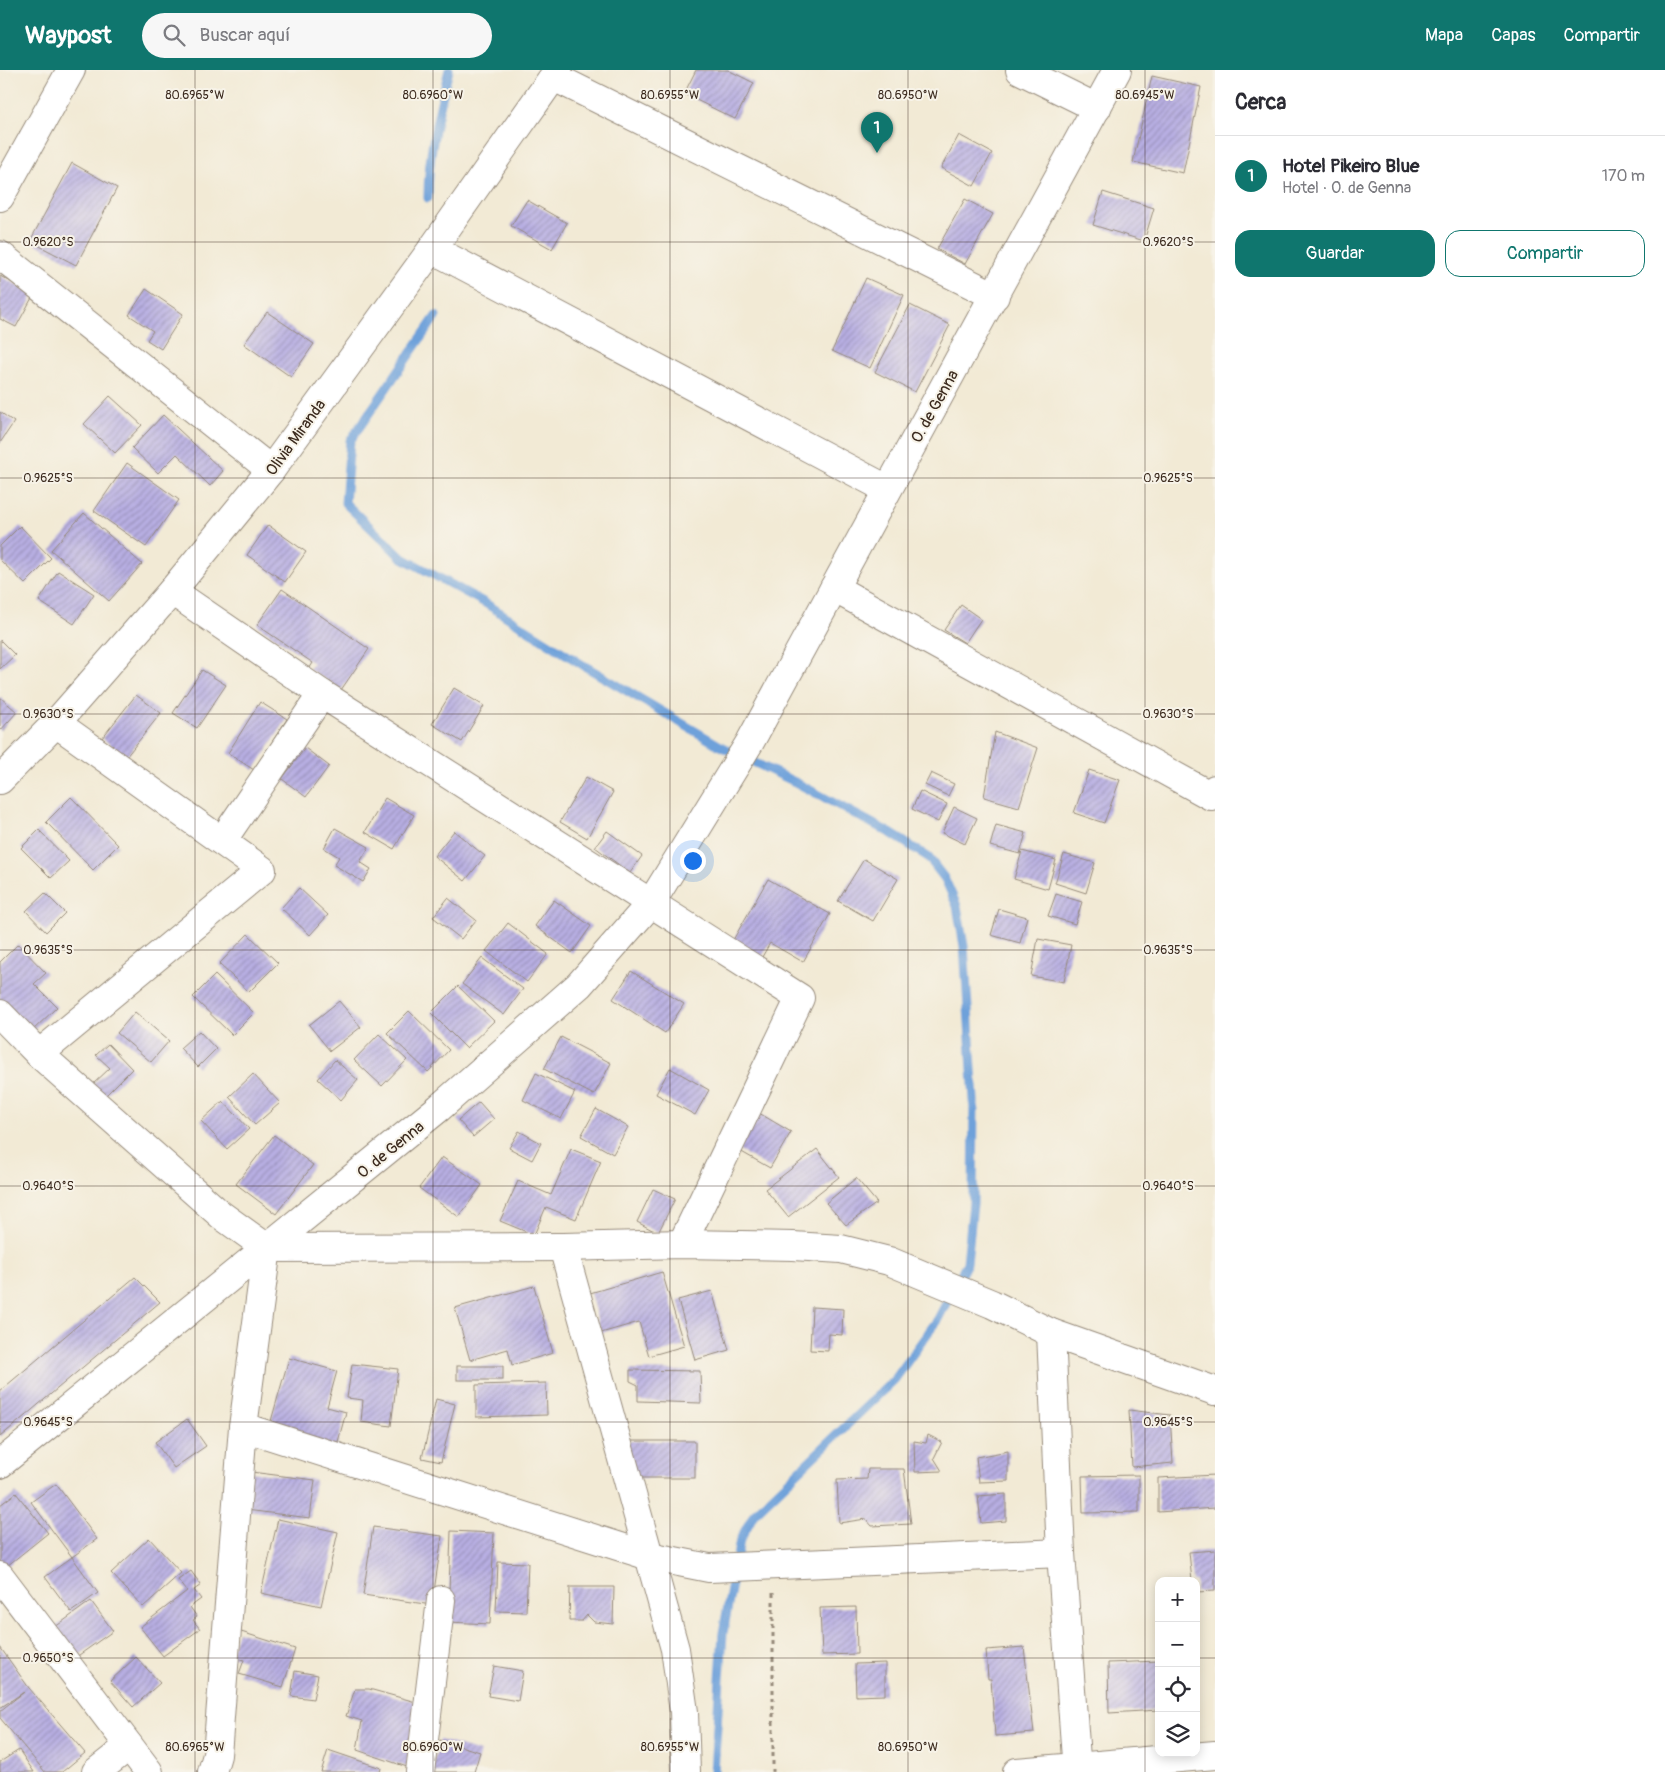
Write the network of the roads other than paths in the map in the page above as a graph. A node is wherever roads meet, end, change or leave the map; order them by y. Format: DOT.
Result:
graph roads {
  1 [pos="71,70"];
  2 [pos="1020,70"];
  3 [pos="1117,70"];
  4 [pos="556,73"];
  5 [pos="1097,108"];
  6 [pos="0,197"];
  7 [pos="432,249"];
  8 [pos="0,255"];
  9 [pos="995,296"];
  10 [pos="271,470"];
  11 [pos="887,489"];
  12 [pos="834,588"];
  13 [pos="172,591"];
  14 [pos="322,694"];
  15 [pos="56,723"];
  16 [pos="0,780"];
  17 [pos="1215,789"];
  18 [pos="222,841"];
  19 [pos="651,903"];
  20 [pos="0,1014"];
  21 [pos="40,1054"];
  22 [pos="682,1244"];
  23 [pos="563,1247"];
  24 [pos="268,1248"];
  25 [pos="1051,1333"];
  26 [pos="1215,1391"];
  27 [pos="243,1428"];
  28 [pos="0,1464"];
  29 [pos="1061,1554"];
  30 [pos="649,1556"];
  31 [pos="0,1576"];
  32 [pos="441,1600"];
  33 [pos="129,1746"];
  34 [pos="1215,1755"];
  35 [pos="221,1766"];
  36 [pos="681,1769"];
  37 [pos="1077,1770"];
  38 [pos="96,1772"];
  39 [pos="149,1772"];
  40 [pos="420,1772"];
  41 [pos="1017,1772"];
  1 -- 6 [label="street"];
  2 -- 5 [label="street"];
  3 -- 5 [label="street, O. de Genna"];
  4 -- 7 [label="street, Olivia Miranda"];
  4 -- 9 [label="street"];
  5 -- 9 [label="street, O. de Genna"];
  7 -- 10 [label="street, Olivia Miranda"];
  7 -- 11 [label="street"];
  8 -- 10 [label="street"];
  9 -- 11 [label="street, O. de Genna"];
  10 -- 13 [label="street, Olivia Miranda"];
  11 -- 12 [label="street, O. de Genna"];
  12 -- 17 [label="street"];
  12 -- 19 [label="street, O. de Genna"];
  13 -- 14 [label="street"];
  13 -- 15 [label="street, Olivia Miranda"];
  14 -- 18 [label="street"];
  14 -- 19 [label="street"];
  15 -- 16 [label="street, Olivia Miranda"];
  15 -- 18 [label="street"];
  18 -- 21 [label="street"];
  19 -- 22 [label="street"];
  19 -- 24 [label="street, O. de Genna"];
  20 -- 21 [label="street"];
  21 -- 24 [label="street"];
  22 -- 23 [label="street"];
  22 -- 25 [label="street"];
  23 -- 24 [label="street"];
  23 -- 30 [label="street"];
  24 -- 27 [label="street"];
  24 -- 28 [label="street, O. de Genna"];
  25 -- 26 [label="street"];
  25 -- 29 [label="street"];
  27 -- 30 [label="street"];
  27 -- 35 [label="street"];
  29 -- 30 [label="street"];
  29 -- 37 [label="street"];
  30 -- 36 [label="street"];
  31 -- 33 [label="street"];
  32 -- 40 [label="street"];
  33 -- 38 [label="street"];
  33 -- 39 [label="street"];
  34 -- 37 [label="street"];
  37 -- 41 [label="street"];
}
